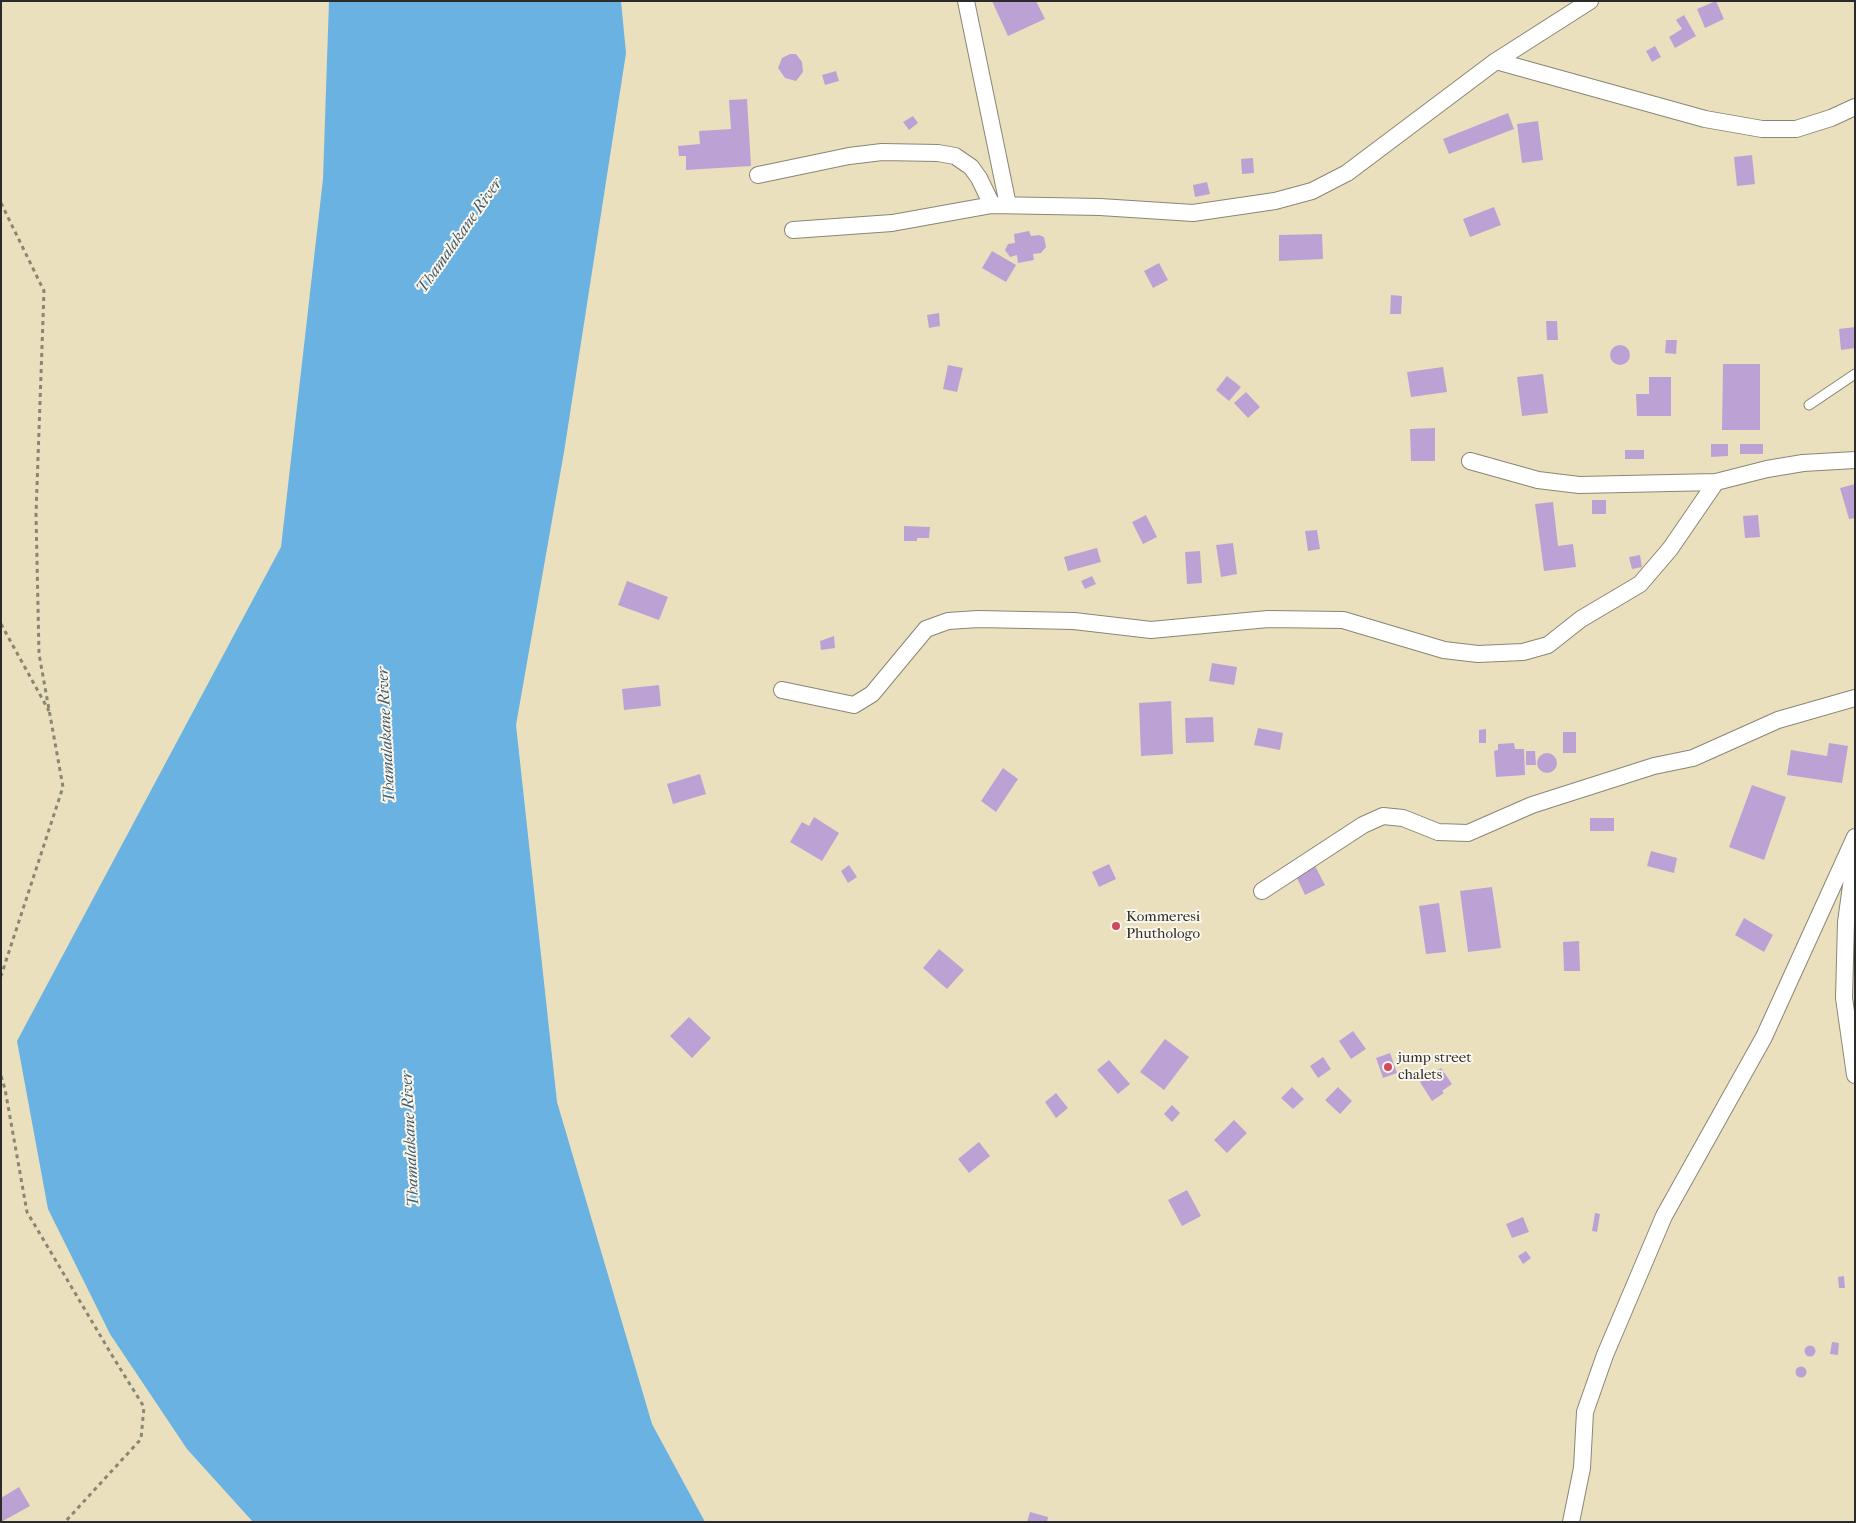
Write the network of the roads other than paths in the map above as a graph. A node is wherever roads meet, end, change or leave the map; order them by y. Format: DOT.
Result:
graph roads {
  1 [pos="966,1"];
  2 [pos="1590,1"];
  3 [pos="1496,61"];
  4 [pos="1855,107"];
  5 [pos="758,175"];
  6 [pos="1000,205"];
  7 [pos="792,230"];
  8 [pos="1855,374"];
  9 [pos="1809,405"];
  10 [pos="1855,460"];
  11 [pos="1470,461"];
  12 [pos="1716,482"];
  13 [pos="782,690"];
  14 [pos="1855,698"];
  15 [pos="1855,837"];
  16 [pos="1855,857"];
  17 [pos="1262,891"];
  18 [pos="1855,1075"];
  19 [pos="1571,1522"];
  1 -- 6 [label="street"];
  2 -- 3 [label="street"];
  3 -- 4 [label="street"];
  3 -- 6 [label="street"];
  5 -- 6 [label="street"];
  6 -- 7 [label="street"];
  8 -- 9 [label="lane"];
  10 -- 12 [label="street"];
  11 -- 12 [label="street"];
  12 -- 13 [label="street"];
  14 -- 17 [label="street"];
  15 -- 19 [label="street"];
  16 -- 18 [label="street"];
}
